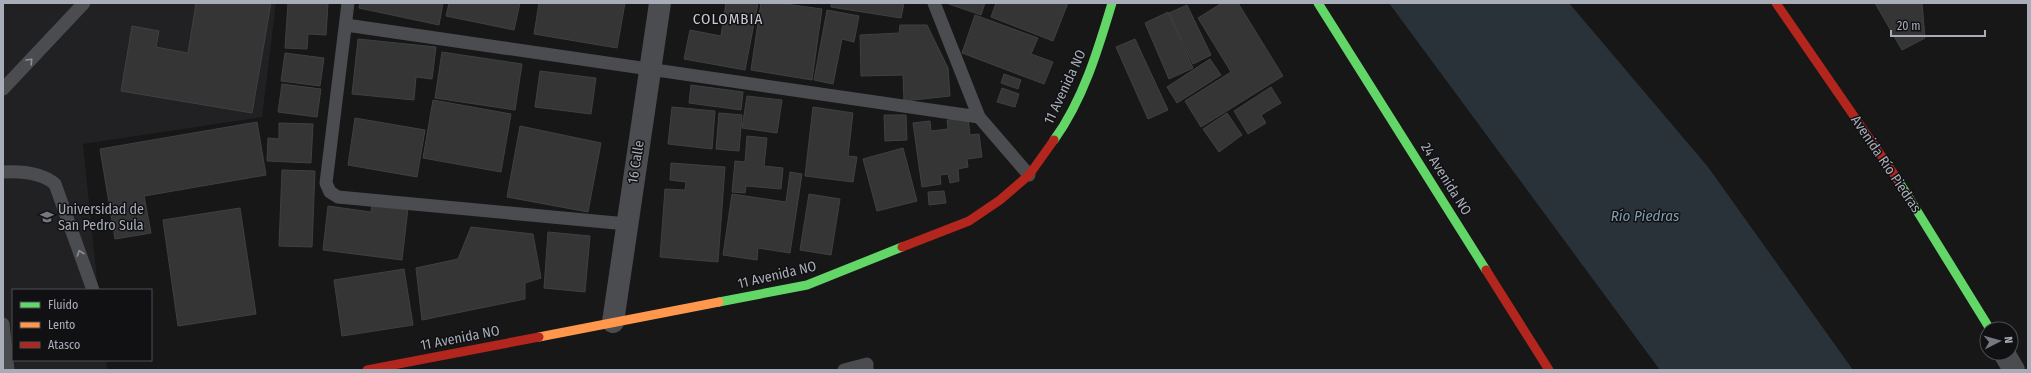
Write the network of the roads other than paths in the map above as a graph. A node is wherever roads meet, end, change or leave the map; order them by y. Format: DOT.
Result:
graph roads {
  1 [pos="84,3"];
  2 [pos="348,3"];
  3 [pos="660,3"];
  4 [pos="934,3"];
  5 [pos="1112,3"];
  6 [pos="1318,3"];
  7 [pos="1776,3"];
  8 [pos="346,24"];
  9 [pos="650,68"];
  10 [pos="3,89"];
  11 [pos="979,117"];
  12 [pos="3,172"];
  13 [pos="1029,174"];
  14 [pos="627,224"];
  15 [pos="93,289"];
  16 [pos="1985,321"];
  17 [pos="612,322"];
  18 [pos="3,324"];
  19 [pos="8,361"];
  20 [pos="2009,361"];
  21 [pos="367,370"];
  22 [pos="844,370"];
  23 [pos="867,370"];
  24 [pos="1549,370"];
  25 [pos="2014,370"];
  10 -- 1 [label="lane, one-way"];
  2 -- 8 [label="lane"];
  3 -- 9 [label="street, 16 Calle"];
  4 -- 11 [label="lane"];
  5 -- 13 [label="street, 11 Avenida NO"];
  6 -- 24 [label="street, 24 Avenida NO"];
  7 -- 16 [label="street, Avenida Río Piedras"];
  8 -- 9 [label="lane"];
  8 -- 14 [label="lane"];
  9 -- 11 [label="lane"];
  9 -- 14 [label="street, 16 Calle"];
  11 -- 13 [label="lane"];
  15 -- 12 [label="lane, one-way"];
  13 -- 17 [label="street, 11 Avenida NO"];
  14 -- 17 [label="street, 16 Calle"];
  17 -- 21 [label="street, 11 Avenida NO"];
  18 -- 19 [label="lane"];
  20 -- 25 [label="street"];
  22 -- 23 [label="lane"];
}
